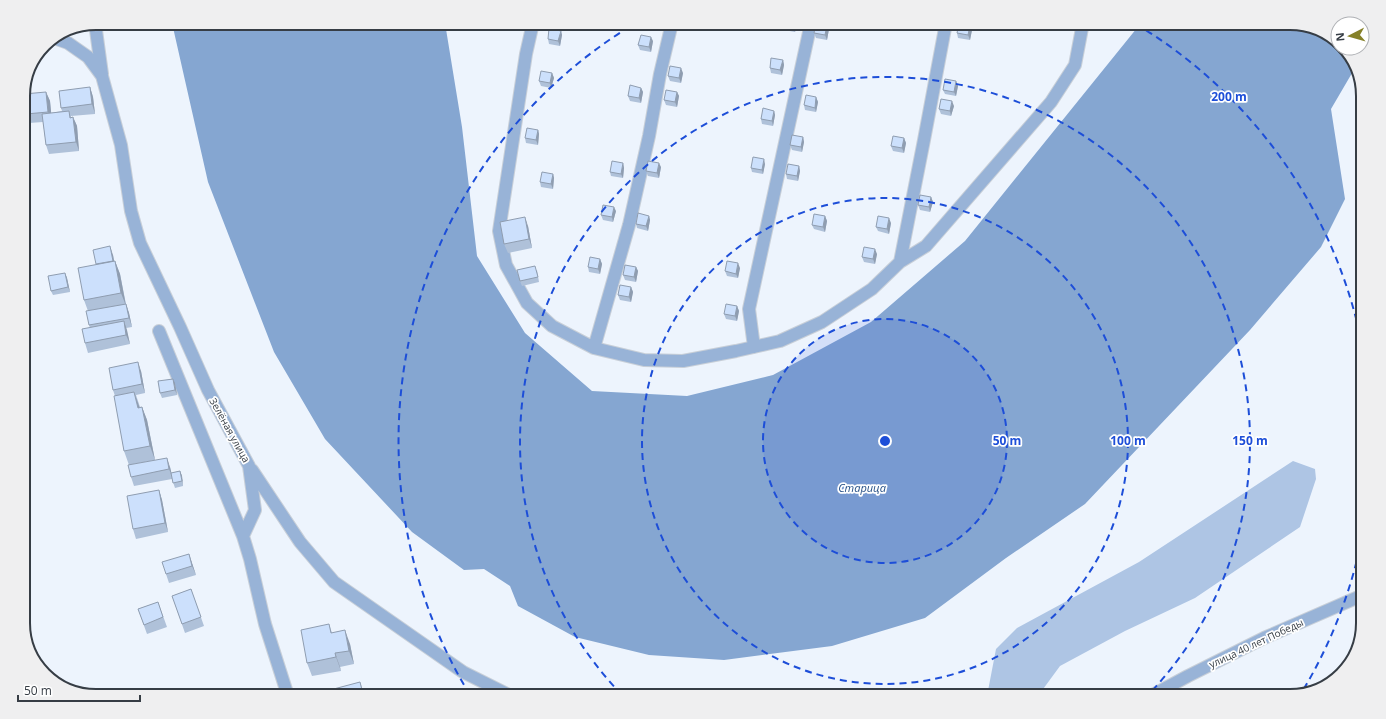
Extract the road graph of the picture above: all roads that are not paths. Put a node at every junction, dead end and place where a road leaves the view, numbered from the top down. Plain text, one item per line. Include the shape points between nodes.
1 (96, 30) edge
2 (531, 30) edge
3 (670, 30) edge
4 (809, 30) edge
5 (945, 30) edge
6 (1082, 30) edge
7 (61, 40) edge
8 (102, 76) junction
9 (900, 262) junction
10 (159, 332) dead end
11 (754, 347) junction
12 (594, 348) junction
13 (249, 466) junction
14 (243, 536) junction
15 (1356, 598) edge
16 (286, 689) edge
17 (497, 689) edge
18 (1165, 689) edge

1 - 8 street
2 - 12 street via 499,231 506,264 527,304 552,326
3 - 12 street via 629,225
4 - 11 street via 749,309
5 - 9 street
6 - 9 street via 1075,65 1051,102 926,246
7 - 8 street via 88,57
8 - 13 street, Зелёная улица via 121,145 131,211 140,243 208,390
9 - 11 street via 872,289 822,322 780,341
10 - 14 street
11 - 12 street via 683,361 644,360
13 - 14 street, Зелёная улица via 255,510
13 - 17 street via 300,542 334,582 463,672
14 - 16 street via 265,624
15 - 18 street, улица 40 лет Победы via 1264,638

